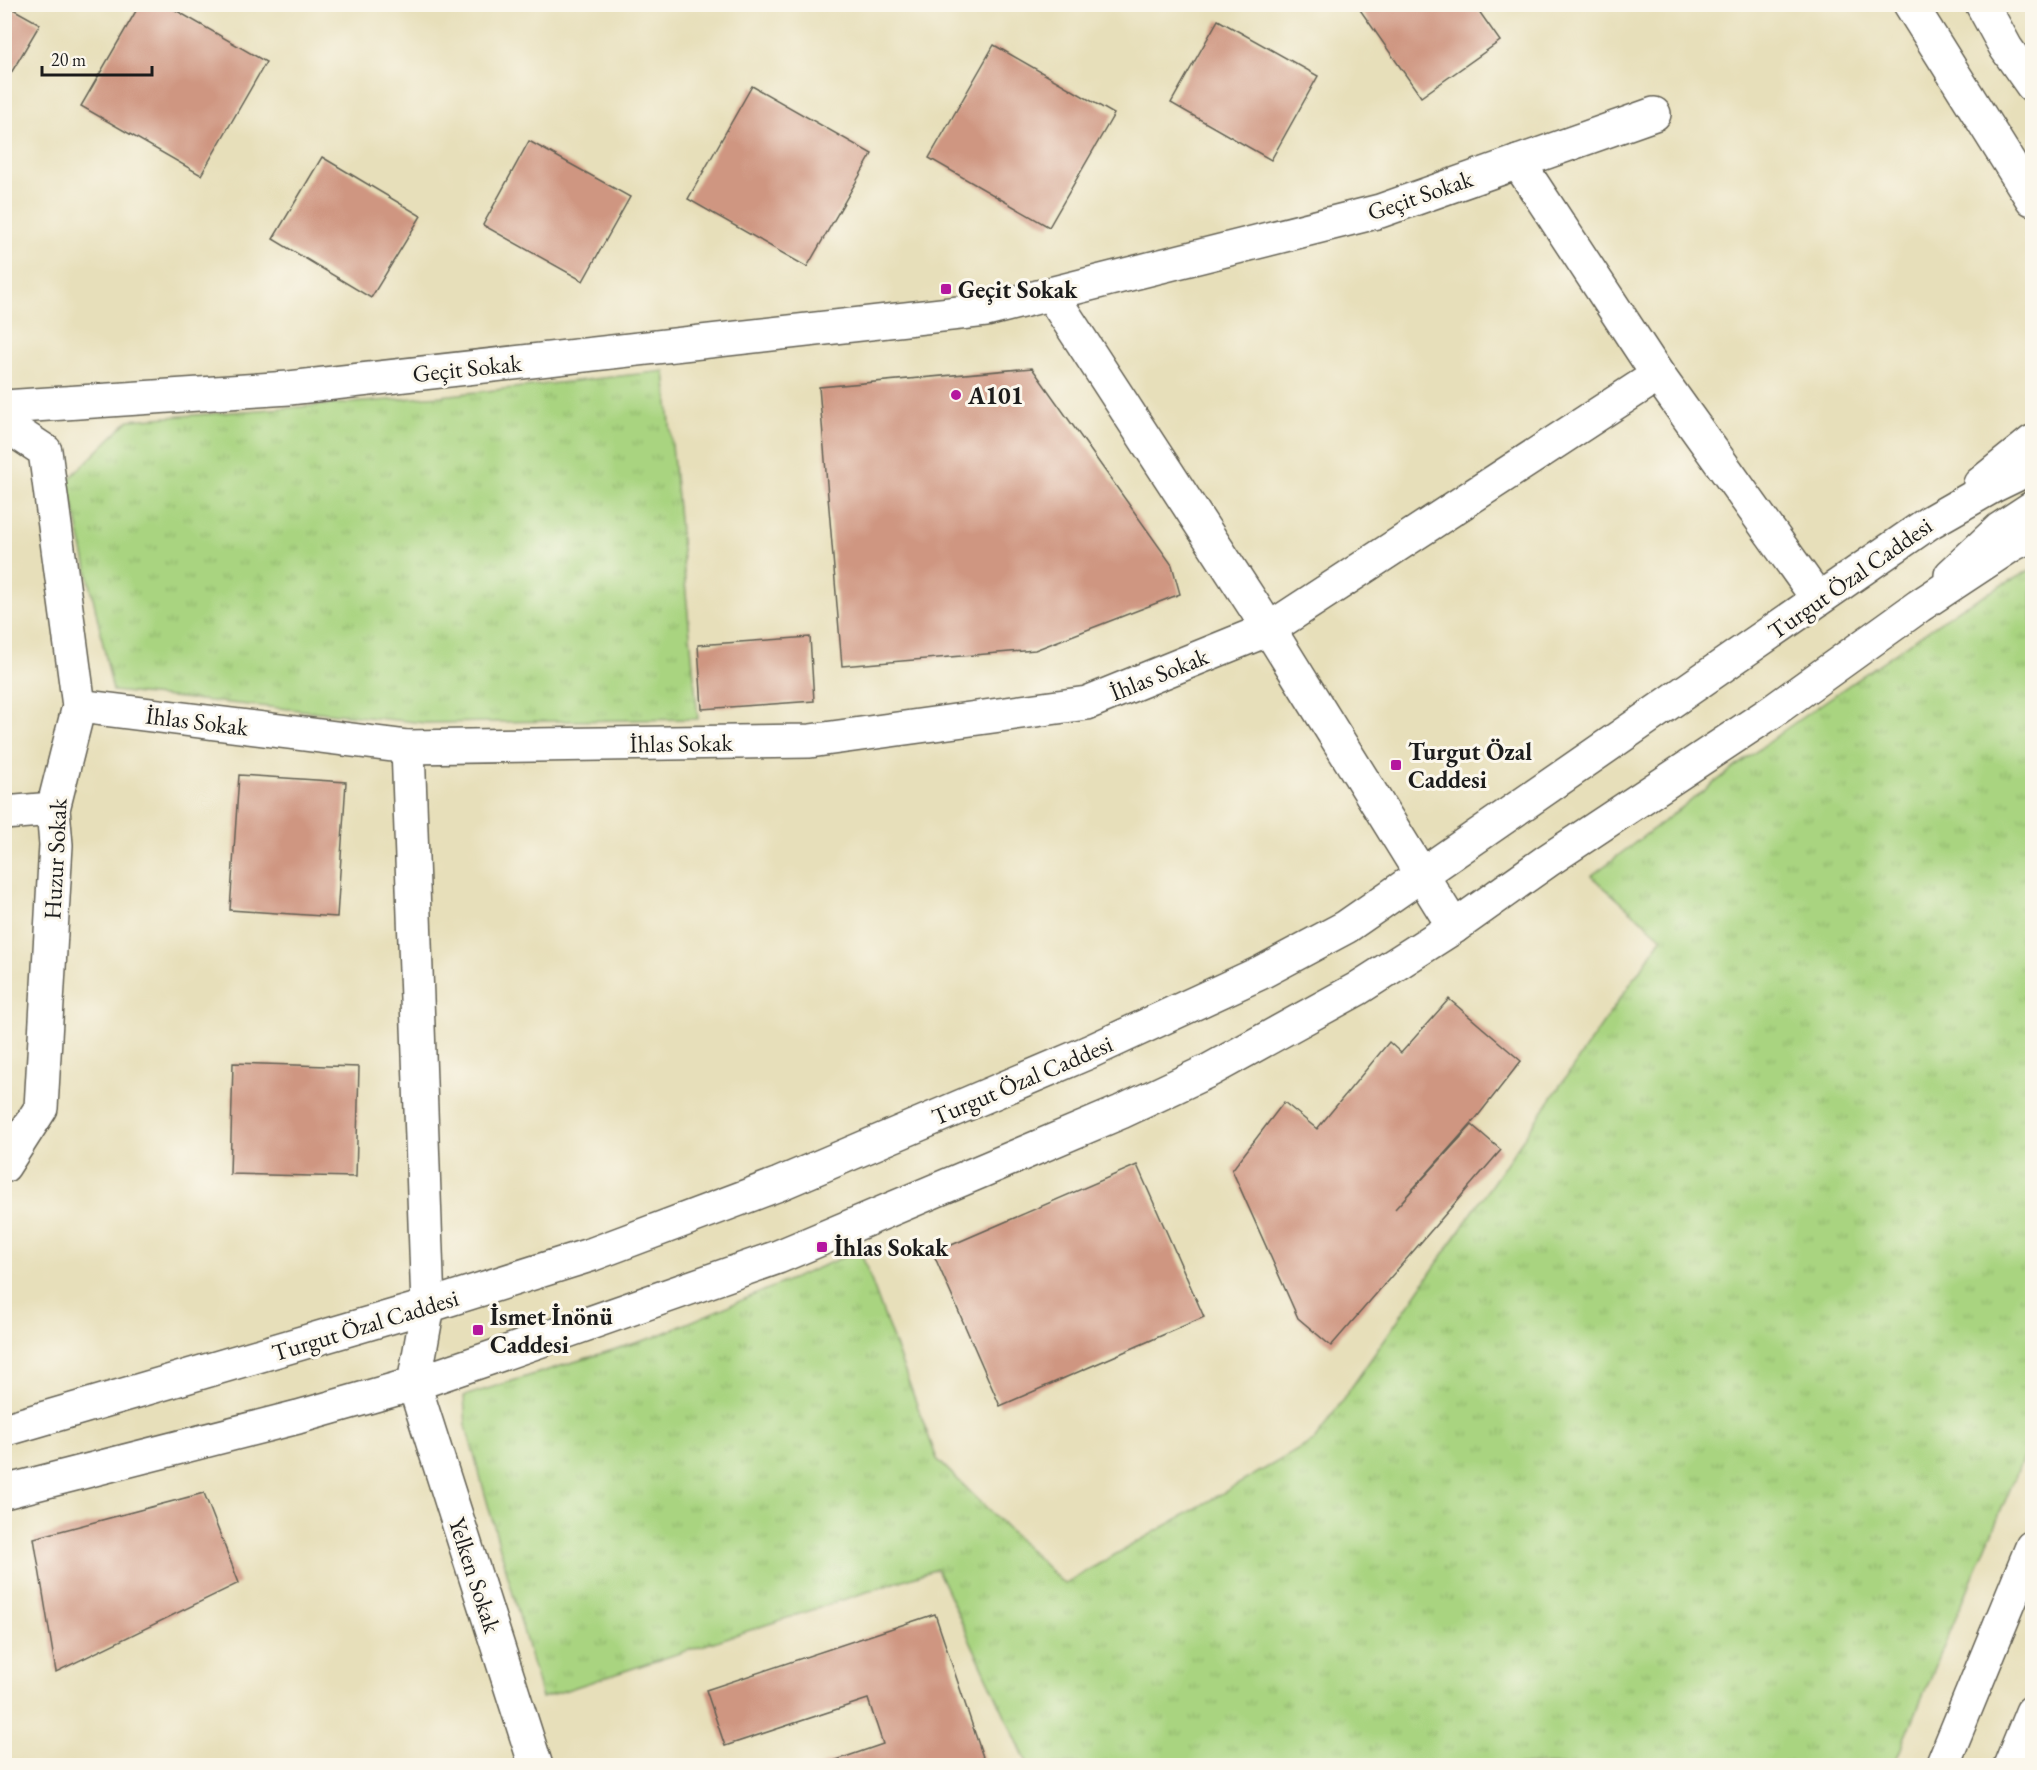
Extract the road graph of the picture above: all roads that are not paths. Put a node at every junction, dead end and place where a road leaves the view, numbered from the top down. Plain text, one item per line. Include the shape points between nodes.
1 (1911, 4) edge
2 (1982, 4) edge
3 (2032, 85) edge
4 (1654, 114) dead end
5 (1518, 162) junction
6 (2032, 199) edge
7 (1052, 294) junction
8 (1658, 375) junction
9 (4, 407) edge
10 (4, 424) edge
11 (2032, 442) edge
12 (2032, 467) edge
13 (2032, 508) edge
14 (1930, 522) junction
15 (2032, 535) edge
16 (1818, 599) junction
17 (1919, 606) junction
18 (1269, 629) junction
19 (79, 706) junction
20 (408, 747) junction
21 (53, 809) junction
22 (4, 813) edge
23 (1422, 875) junction
24 (1454, 927) junction
25 (4, 1166) edge
26 (428, 1306) junction
27 (414, 1384) junction
28 (4, 1430) edge
29 (4, 1492) edge
30 (2032, 1547) edge
31 (2032, 1712) edge
32 (536, 1766) edge
33 (1942, 1766) edge
34 (2010, 1766) edge

1 - 6 main road
2 - 3 main road
4 - 5 main road, Geçit Sokak
5 - 7 main road, Geçit Sokak via 1380,211
5 - 8 main road
7 - 9 main road, Geçit Sokak via 986,310 312,386
7 - 18 main road
8 - 16 main road
8 - 18 main road, İhlas Sokak
10 - 19 main road, Huzur Sokak via 45,451
11 - 14 main road
12 - 14 main road, Turgut Özal Caddesi
13 - 17 main road via 2000,529
14 - 16 main road, Turgut Özal Caddesi
15 - 17 main road
16 - 23 main road, Turgut Özal Caddesi
17 - 24 main road via 1773,711
18 - 20 main road, İhlas Sokak via 1087,703 810,741
18 - 23 main road
19 - 20 main road, İhlas Sokak
19 - 21 main road, Huzur Sokak
20 - 26 main road
21 - 22 main road
21 - 25 main road, Huzur Sokak via 56,845 40,1108
23 - 24 main road
23 - 26 main road, Turgut Özal Caddesi via 1346,927 1260,973 1089,1052 779,1184 593,1254
24 - 27 main road via 1282,1032 1121,1112 778,1257
26 - 27 main road
26 - 28 main road, Turgut Özal Caddesi
27 - 29 main road
27 - 32 main road, Yelken Sokak
30 - 33 main road
31 - 34 main road

